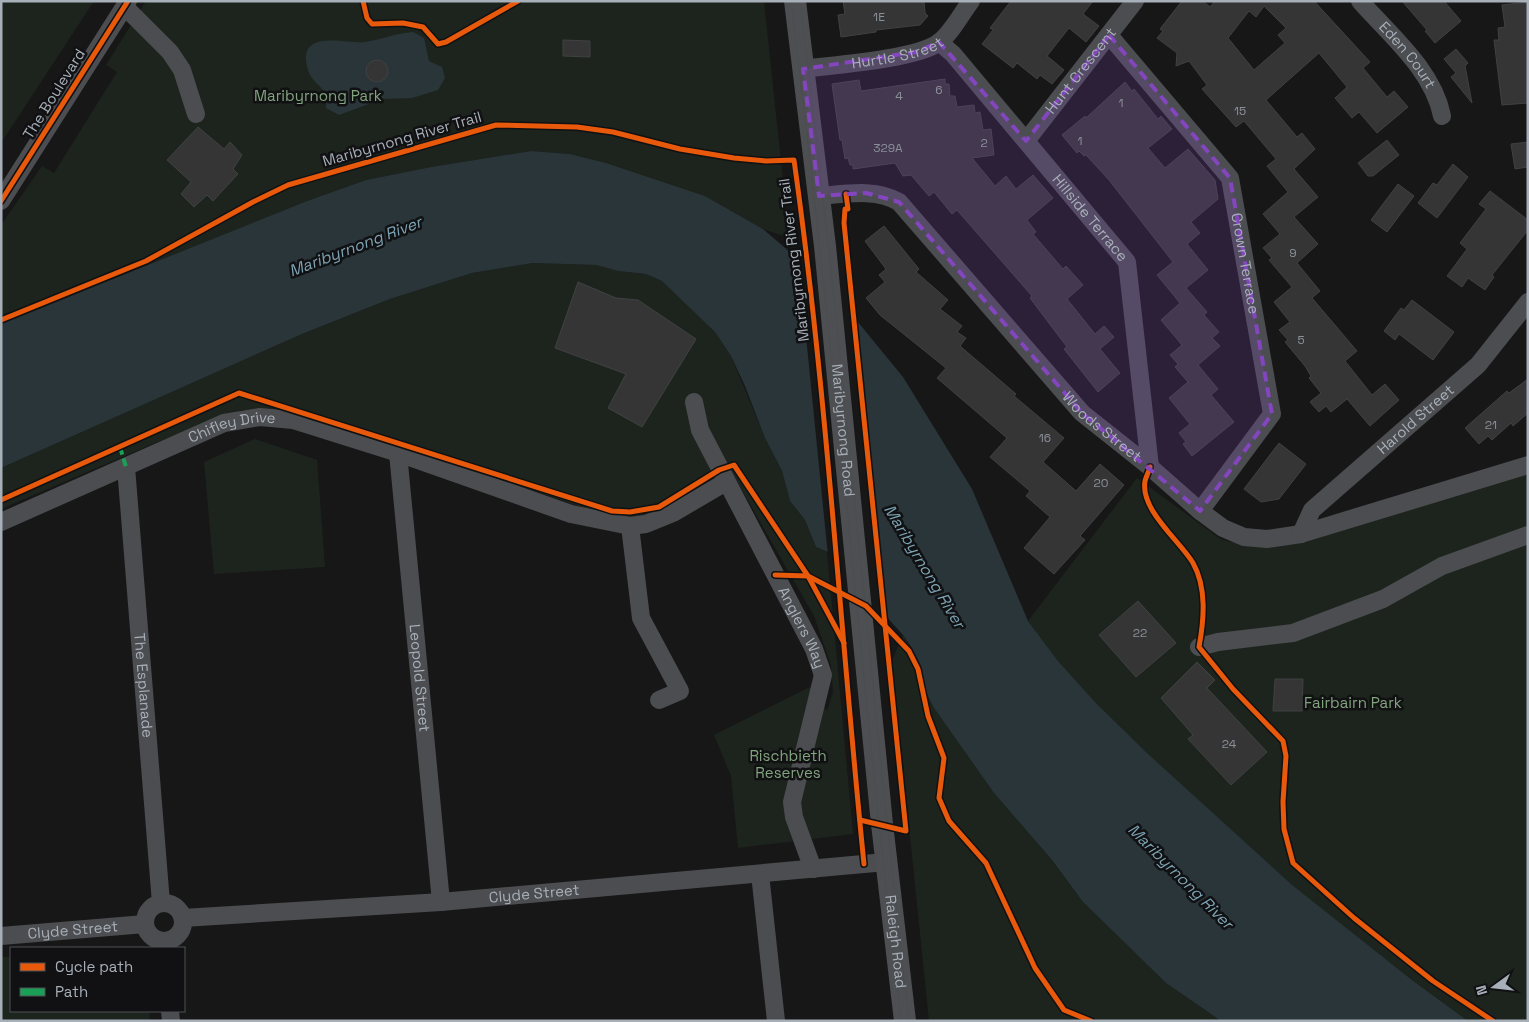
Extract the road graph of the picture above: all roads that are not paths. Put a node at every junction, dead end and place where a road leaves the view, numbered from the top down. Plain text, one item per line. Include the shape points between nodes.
1 (795, 1) edge
2 (971, 1) edge
3 (1135, 1) edge
4 (1360, 1) edge
5 (127, 4) edge
6 (1110, 35) junction
7 (939, 42) junction
8 (803, 68) junction
9 (196, 114) dead end
10 (1442, 116) dead end
11 (1026, 141) junction
12 (819, 196) junction
13 (1, 201) edge
14 (1528, 302) edge
15 (694, 402) dead end
16 (398, 454) junction
17 (1528, 465) edge
18 (126, 467) junction
19 (1150, 467) junction
20 (726, 482) junction
21 (1200, 511) junction
22 (1, 522) edge
23 (630, 526) junction
24 (1302, 534) junction
25 (1528, 535) edge
26 (1199, 647) dead end
27 (659, 700) dead end
28 (886, 862) junction
29 (812, 869) junction
30 (760, 874) junction
31 (441, 902) junction
32 (161, 903) junction
33 (183, 918) junction
34 (145, 924) junction
35 (1, 936) edge
36 (164, 945) edge
37 (776, 1021) edge
38 (905, 1021) edge

1 - 8 main road, Maribyrnong Road
2 - 7 street, Hurtle Street
3 - 6 street, Hunt Crescent
4 - 10 street, Eden Court via 1420,69 1438,100
5 - 9 street via 182,70
5 - 13 street, The Boulevard
6 - 11 street, Hunt Crescent
6 - 21 street, Crown Terrace via 1230,178 1272,414
7 - 8 street, Hurtle Street via 916,52
7 - 11 street, Hillside Terrace via 953,54
8 - 12 main road, Maribyrnong Road
11 - 19 street, Hillside Terrace via 1127,262
12 - 19 street, Woods Street via 884,195 899,202 1082,413
12 - 28 main road, Maribyrnong Road
14 - 24 street, Harold Street via 1478,365 1312,510
15 - 20 street, Anglers Way via 700,430
16 - 18 street, Chifley Drive via 293,420 260,417 224,423
16 - 23 street, Chifley Drive via 571,514
16 - 31 street, Leopold Street
17 - 24 street, Woods Street
18 - 22 street, Chifley Drive
18 - 32 street, The Esplanade
19 - 21 street, Woods Street
20 - 23 street, Chifley Drive via 673,513 646,524
20 - 29 street, Anglers Way via 814,649 823,674 792,802
21 - 24 street, Woods Street via 1244,538 1267,540
23 - 27 street via 641,618 680,691
25 - 26 street via 1442,566 1383,599 1293,633
28 - 29 street, Clyde Street
28 - 38 main road, Raleigh Road
29 - 30 street, Clyde Street
30 - 31 street, Clyde Street
30 - 37 street
31 - 33 street, Clyde Street
32 - 33 street via 174,905
32 - 34 street via 148,911
33 - 36 street via 182,931
34 - 35 street, Clyde Street
34 - 36 street via 152,937

